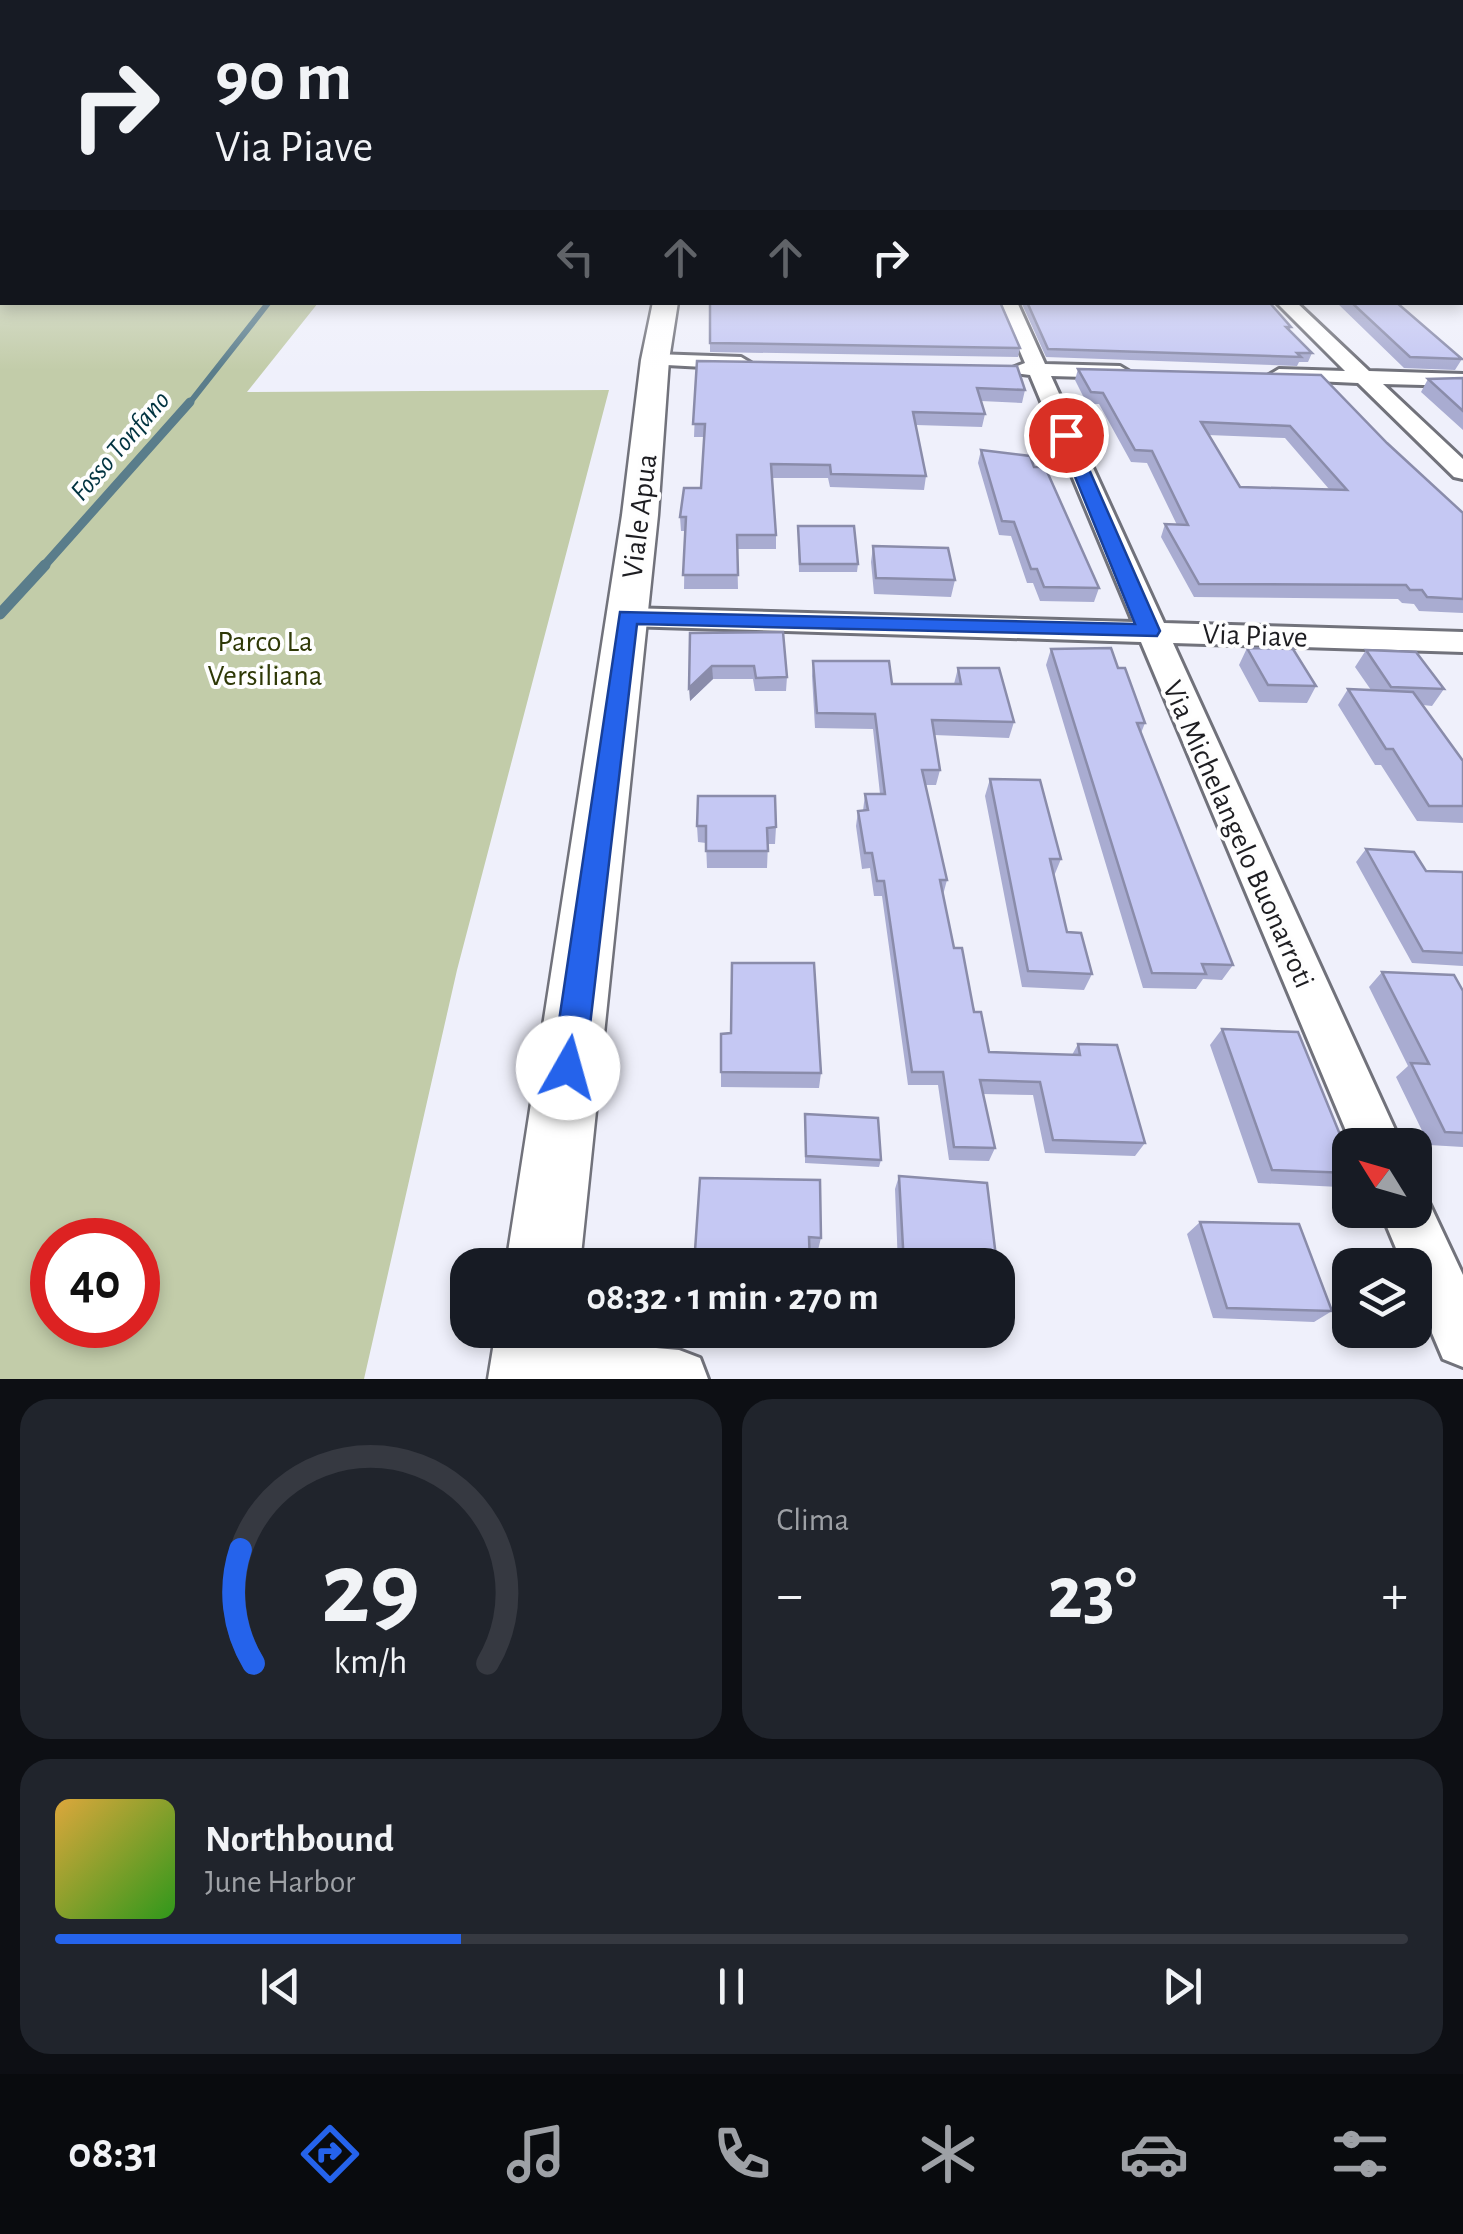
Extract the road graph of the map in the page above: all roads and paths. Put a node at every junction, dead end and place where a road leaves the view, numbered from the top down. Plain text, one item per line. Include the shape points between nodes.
1 (665, 305) edge
2 (1009, 305) edge
3 (1289, 305) edge
4 (655, 360) junction
5 (770, 363) edge
6 (1000, 369) edge
7 (1038, 370) junction
8 (1133, 372) edge
9 (1266, 375) edge
10 (1362, 378) junction
11 (1463, 380) edge
12 (1463, 472) edge
13 (627, 617) junction
14 (1149, 631) junction
15 (1453, 641) edge
16 (1463, 669) edge
17 (1369, 1128) edge
18 (1414, 1228) edge
19 (545, 1248) edge
20 (1463, 1339) edge
21 (531, 1358) edge
22 (680, 1379) edge

1 - 4 street, Viale Apua
2 - 7 street, Via Michelangelo Buonarroti
3 - 10 street
4 - 5 street
4 - 13 street, Viale Apua
6 - 7 street
7 - 8 street
7 - 14 street, Via Michelangelo Buonarroti
9 - 10 street
10 - 11 street
10 - 12 street
13 - 14 street, Via Piave
13 - 19 street, Viale Apua
14 - 15 street, Via Piave
14 - 17 street, Via Michelangelo Buonarroti
15 - 16 street
18 - 20 street
21 - 22 street

